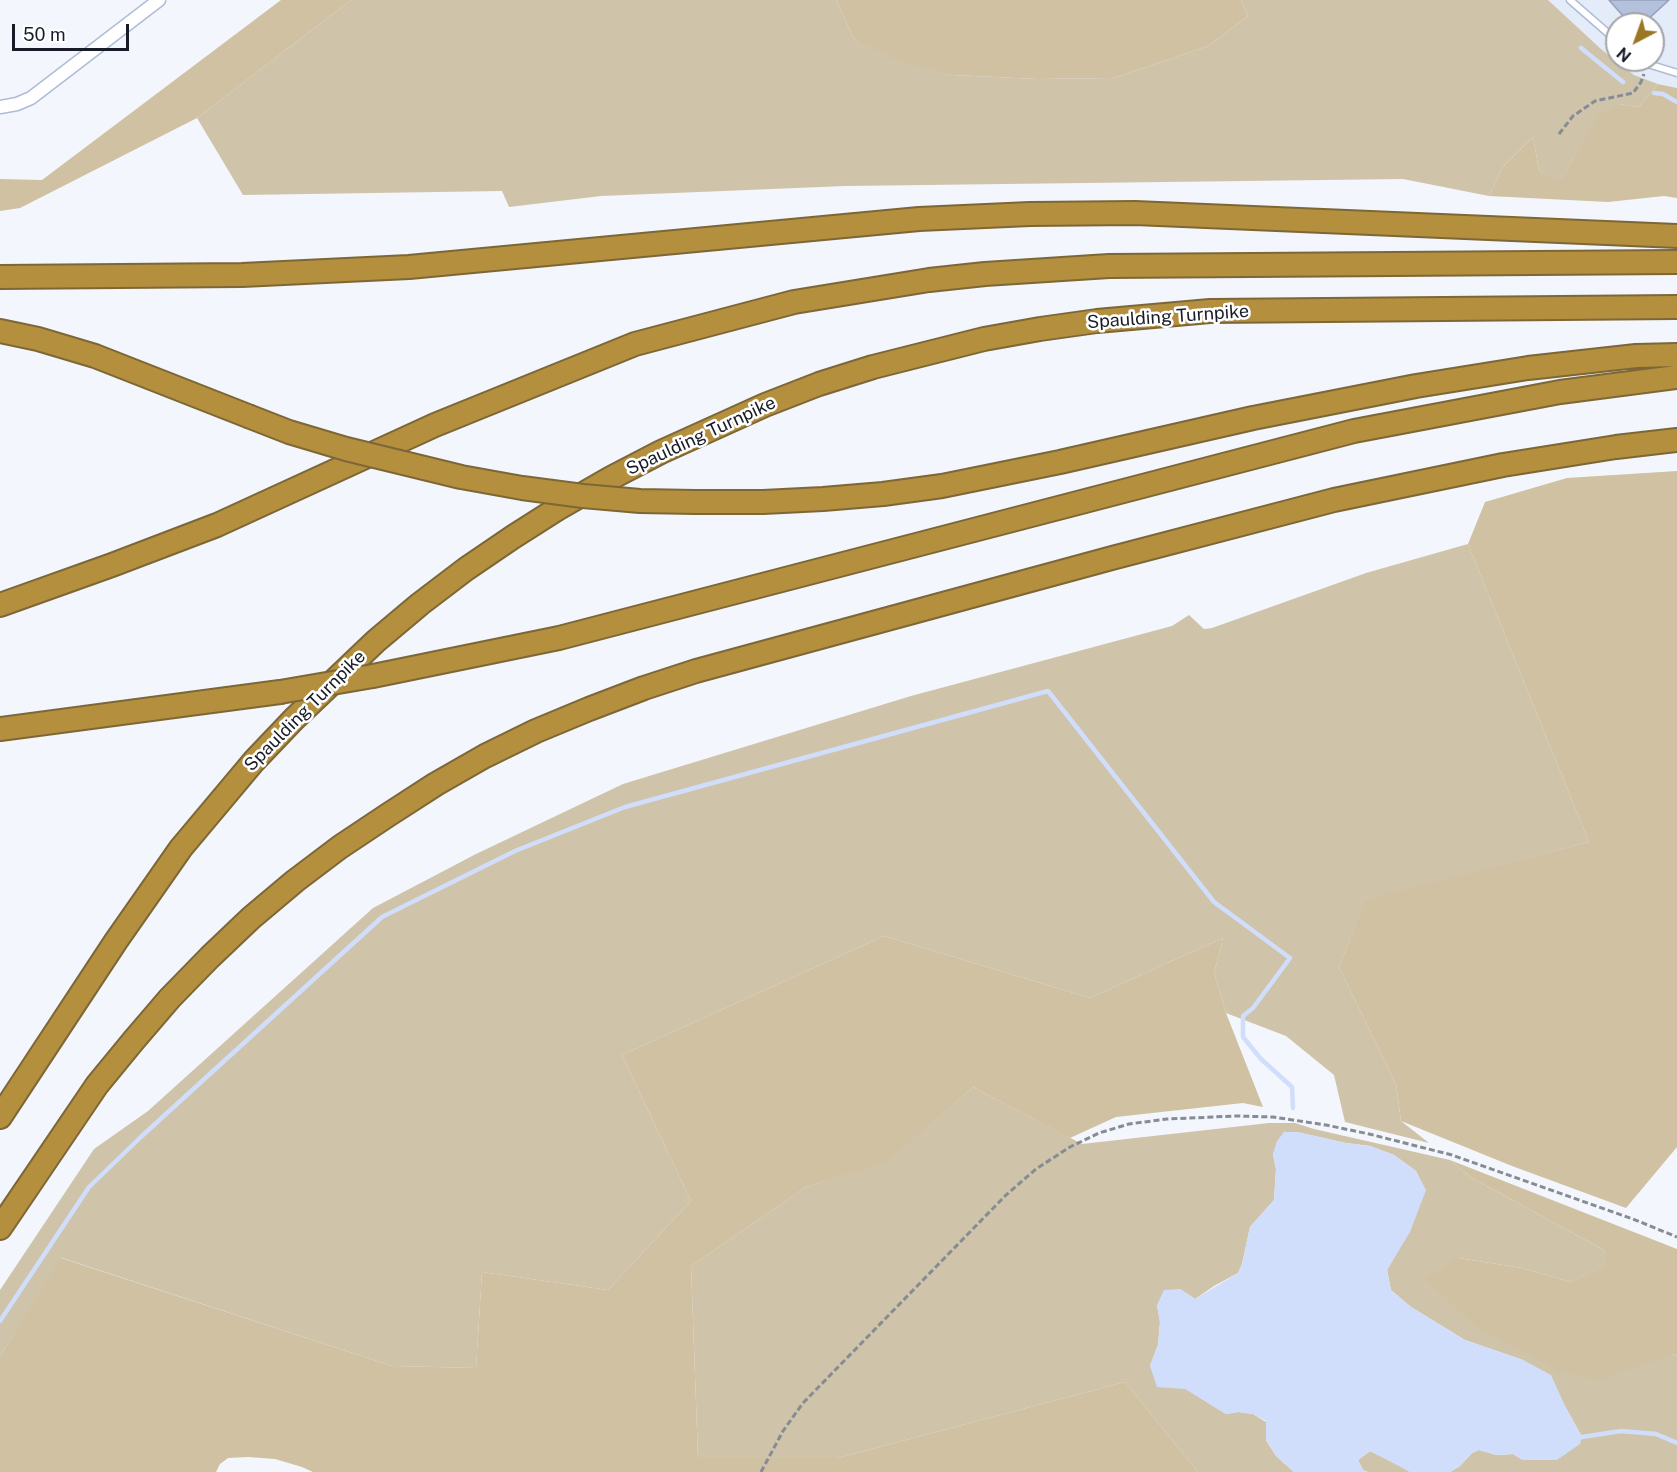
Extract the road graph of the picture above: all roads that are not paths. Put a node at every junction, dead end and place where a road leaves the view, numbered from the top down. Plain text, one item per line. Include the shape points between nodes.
1 (159, 0) edge
2 (1570, 0) edge
3 (1605, 31) edge
4 (0, 107) edge
5 (1677, 236) edge
6 (1677, 262) edge
7 (0, 277) edge
8 (1677, 307) edge
9 (0, 331) edge
10 (1677, 356) edge
11 (1677, 377) edge
12 (1677, 440) edge
13 (0, 605) edge
14 (0, 729) edge
15 (0, 1117) edge
16 (0, 1228) edge

1 - 4 street via 31,98
2 - 3 lane
5 - 7 highway via 1135,213 987,215 409,267
6 - 13 highway via 1109,266 973,275 794,302 635,344 435,425 217,525
8 - 15 highway, Spaulding Turnpike via 1210,311 1040,329 928,352 851,374 765,405 661,452 557,508 466,569 376,641 294,719 182,848
9 - 10 highway, bridge via 95,356 289,432 346,449 522,488 640,501 695,502 823,499 942,486 1416,386 1539,367 1636,356
11 - 14 highway, bridge via 1560,392 1354,431 559,638 280,692
12 - 16 highway via 1503,465 1334,500 696,671 536,731 485,756 387,815 251,918 134,1040 97,1086

